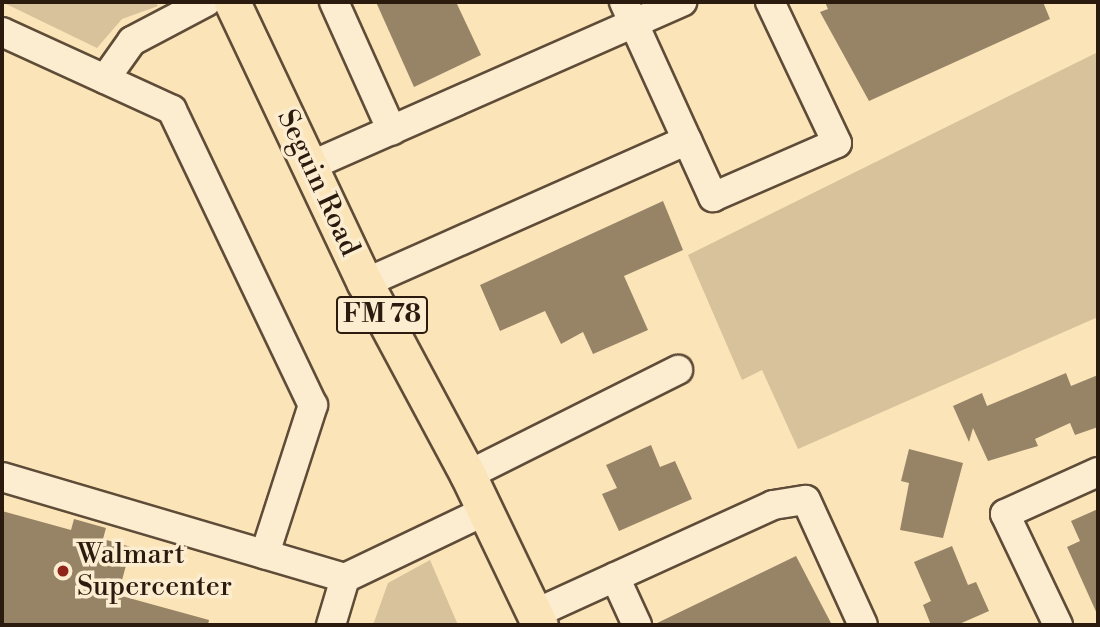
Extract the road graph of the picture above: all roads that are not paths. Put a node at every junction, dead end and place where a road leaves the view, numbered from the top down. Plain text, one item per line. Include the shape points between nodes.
1 (206, 2) edge
2 (232, 2) edge
3 (334, 2) edge
4 (682, 2) edge
5 (771, 2) edge
6 (628, 12) edge
7 (2, 32) edge
8 (105, 79) junction
9 (392, 131) junction
10 (687, 141) junction
11 (310, 166) junction
12 (365, 283) junction
13 (678, 370) dead end
14 (1098, 472) edge
15 (468, 475) junction
16 (2, 477) edge
17 (485, 510) junction
18 (265, 554) junction
19 (615, 577) junction
20 (345, 578) junction
21 (537, 620) edge
22 (331, 625) edge
23 (637, 625) edge
24 (863, 625) edge
25 (1058, 625) edge

1 - 8 street via 132,41
2 - 11 main road, Seguin Road / FM 78
3 - 9 street
4 - 6 street
5 - 10 street via 837,143 713,197
6 - 9 street
6 - 10 street
7 - 8 street
8 - 18 street via 172,110 313,404
9 - 11 street
10 - 12 street
11 - 12 main road, Seguin Road / FM 78
12 - 15 main road, Seguin Road / FM 78
13 - 15 street
14 - 25 street via 1005,514
15 - 17 main road, Seguin Road / FM 78
16 - 18 street
17 - 20 street
17 - 21 main road, Seguin Road / FM 78
18 - 20 street
19 - 21 street
19 - 23 street
19 - 24 street via 773,505 806,500
20 - 22 street

